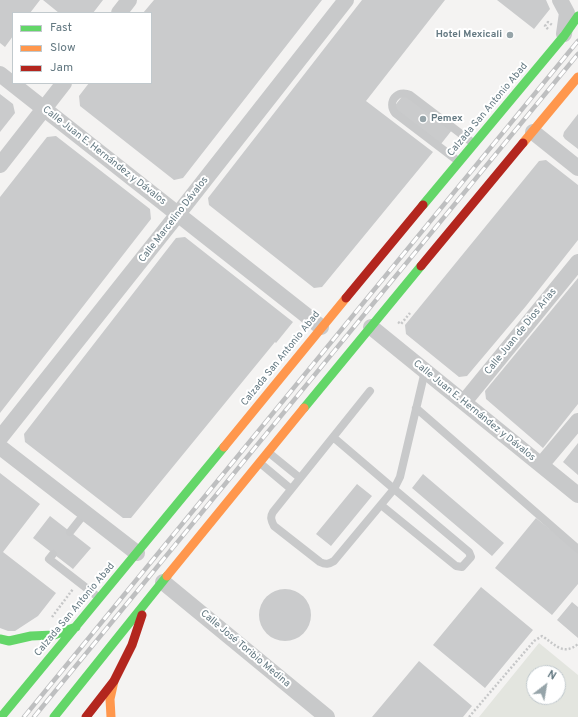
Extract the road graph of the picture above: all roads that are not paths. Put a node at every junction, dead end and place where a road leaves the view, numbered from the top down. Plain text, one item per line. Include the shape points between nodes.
1 (129, 0) edge
2 (346, 0) edge
3 (560, 0) edge
4 (120, 12) edge
5 (578, 16) edge
6 (564, 36) junction
7 (578, 77) edge
8 (14, 84) edge
9 (63, 84) edge
10 (44, 109) junction
11 (533, 132) junction
12 (473, 144) junction
13 (459, 162) junction
14 (0, 165) edge
15 (578, 168) edge
16 (178, 214) junction
17 (578, 262) edge
18 (321, 327) junction
19 (371, 327) junction
20 (425, 371) junction
21 (370, 392) dead end
22 (464, 402) junction
23 (416, 408) junction
24 (578, 421) edge
25 (333, 437) junction
26 (0, 438) edge
27 (0, 447) edge
28 (268, 452) junction
29 (259, 462) junction
30 (541, 465) junction
31 (300, 478) junction
32 (291, 489) junction
33 (394, 489) junction
34 (578, 495) edge
35 (380, 505) junction
36 (85, 513) junction
37 (70, 532) dead end
38 (578, 549) edge
39 (137, 553) junction
40 (53, 554) dead end
41 (163, 582) junction
42 (100, 598) junction
43 (147, 601) junction
44 (76, 627) junction
45 (0, 639) edge
46 (114, 681) junction
47 (1, 717) edge
48 (54, 717) edge
49 (86, 717) edge
50 (111, 717) edge
51 (327, 717) edge

1 - 4 street
2 - 16 street, Calle Marcelino Dávalos
3 - 6 street via 567,13
5 - 6 main road, Calzada San Antonio Abad
6 - 12 main road, Calzada San Antonio Abad
7 - 11 main road
8 - 10 street, Calle Juan E. Hernández y Dávalos
9 - 10 street
10 - 14 street
10 - 16 street, Calle Juan E. Hernández y Dávalos
11 - 15 street
11 - 19 main road
12 - 13 main road, Calzada San Antonio Abad
12 - 13 lane via 410,95 400,93 396,96 392,104 395,113
13 - 18 main road, Calzada San Antonio Abad
16 - 18 street, Calle Juan E. Hernández y Dávalos
16 - 26 street, Calle Marcelino Dávalos
17 - 22 street, Calle Juan de Dios Arias
18 - 39 main road, Calzada San Antonio Abad
19 - 20 street, Calle Juan E. Hernández y Dávalos
19 - 28 main road
20 - 22 street, Calle Juan E. Hernández y Dávalos
20 - 23 lane
21 - 25 lane
22 - 30 street, Calle Juan E. Hernández y Dávalos
23 - 33 lane via 400,477
23 - 38 lane
24 - 30 street
25 - 31 lane
25 - 33 lane
27 - 36 street
28 - 29 main road
28 - 31 lane
29 - 32 lane
29 - 41 main road
30 - 34 street, Calle Juan E. Hernández y Dávalos
31 - 32 lane
32 - 35 lane via 270,516 271,521 325,564 334,561
33 - 35 lane
33 - 35 lane via 469,552 469,560 462,567 456,566
36 - 37 lane
36 - 39 street
39 - 42 main road, Calzada San Antonio Abad
40 - 42 lane via 49,559
41 - 43 main road
41 - 51 street, Calle José Toribio Medina
42 - 44 main road, Calzada San Antonio Abad
43 - 46 main road via 132,645
43 - 48 main road
44 - 45 main road via 54,635 31,636 9,641
44 - 47 main road, Calzada San Antonio Abad
46 - 49 main road
46 - 50 main road via 109,702

